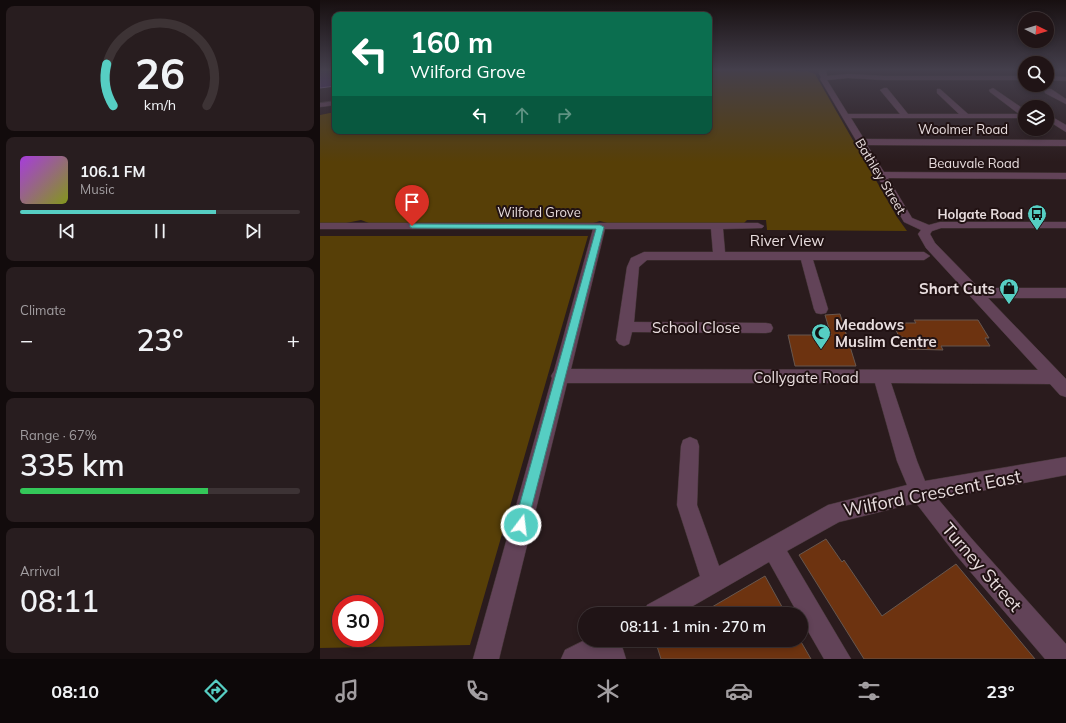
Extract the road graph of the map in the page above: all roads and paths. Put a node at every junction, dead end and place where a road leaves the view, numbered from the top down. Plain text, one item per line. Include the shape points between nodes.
1 (837, 101) edge
2 (893, 101) edge
3 (951, 101) edge
4 (1007, 101) edge
5 (332, 103) edge
6 (320, 105) edge
7 (1018, 110) edge
8 (1018, 115) edge
9 (846, 116) junction
10 (906, 116) junction
11 (966, 116) junction
12 (1054, 116) edge
13 (1060, 116) dead end
14 (1054, 121) edge
15 (1066, 129) edge
16 (861, 142) junction
17 (1066, 143) edge
18 (881, 175) junction
19 (1066, 176) edge
20 (1066, 225) edge
21 (320, 226) edge
22 (717, 226) junction
23 (758, 226) dead end
24 (600, 227) junction
25 (928, 229) junction
26 (719, 255) junction
27 (806, 256) junction
28 (924, 256) dead end
29 (975, 293) junction
30 (1066, 293) edge
31 (821, 309) dead end
32 (766, 328) dead end
33 (625, 333) joint
34 (559, 376) junction
35 (881, 377) junction
36 (1053, 377) junction
37 (1066, 390) edge
38 (690, 446) dead end
39 (1066, 466) edge
40 (920, 492) junction
41 (773, 548) junction
42 (713, 582) junction
43 (668, 607) edge
44 (610, 647) edge
45 (486, 659) edge
46 (574, 659) edge
47 (838, 659) edge
48 (1062, 659) edge

1 - 9 street, Bathley Street
2 - 10 street
3 - 11 street
4 - 7 street
5 - 6 street
8 - 11 street
9 - 10 street
9 - 16 street, Bathley Street
10 - 11 street
12 - 13 street
14 - 15 street
16 - 17 street, Woolmer Road
16 - 18 street, Bathley Street
18 - 19 street, Beauvale Road
18 - 25 street, Bathley Street via 908,220
20 - 25 street via 940,225
21 - 24 street, Wilford Grove
22 - 23 street, Wilford Grove
22 - 24 street, Wilford Grove
22 - 26 street
24 - 34 street
25 - 29 street via 924,234 930,245
26 - 27 street, River View
26 - 33 street, River View via 650,255 636,261 633,267
27 - 28 street, River View
27 - 31 street
29 - 30 street
29 - 36 street
32 - 33 street, School Close
34 - 35 street, Collygate Road
34 - 45 street
35 - 36 street, Collygate Road
35 - 40 street, Turney Street via 907,461
36 - 37 street
38 - 42 street via 687,505
39 - 40 street, Wilford Crescent East
40 - 41 street, Wilford Crescent East via 835,512
40 - 48 street, Turney Street
41 - 42 street, Wilford Crescent East
41 - 47 street
42 - 43 street, Wilford Crescent East
44 - 46 street

